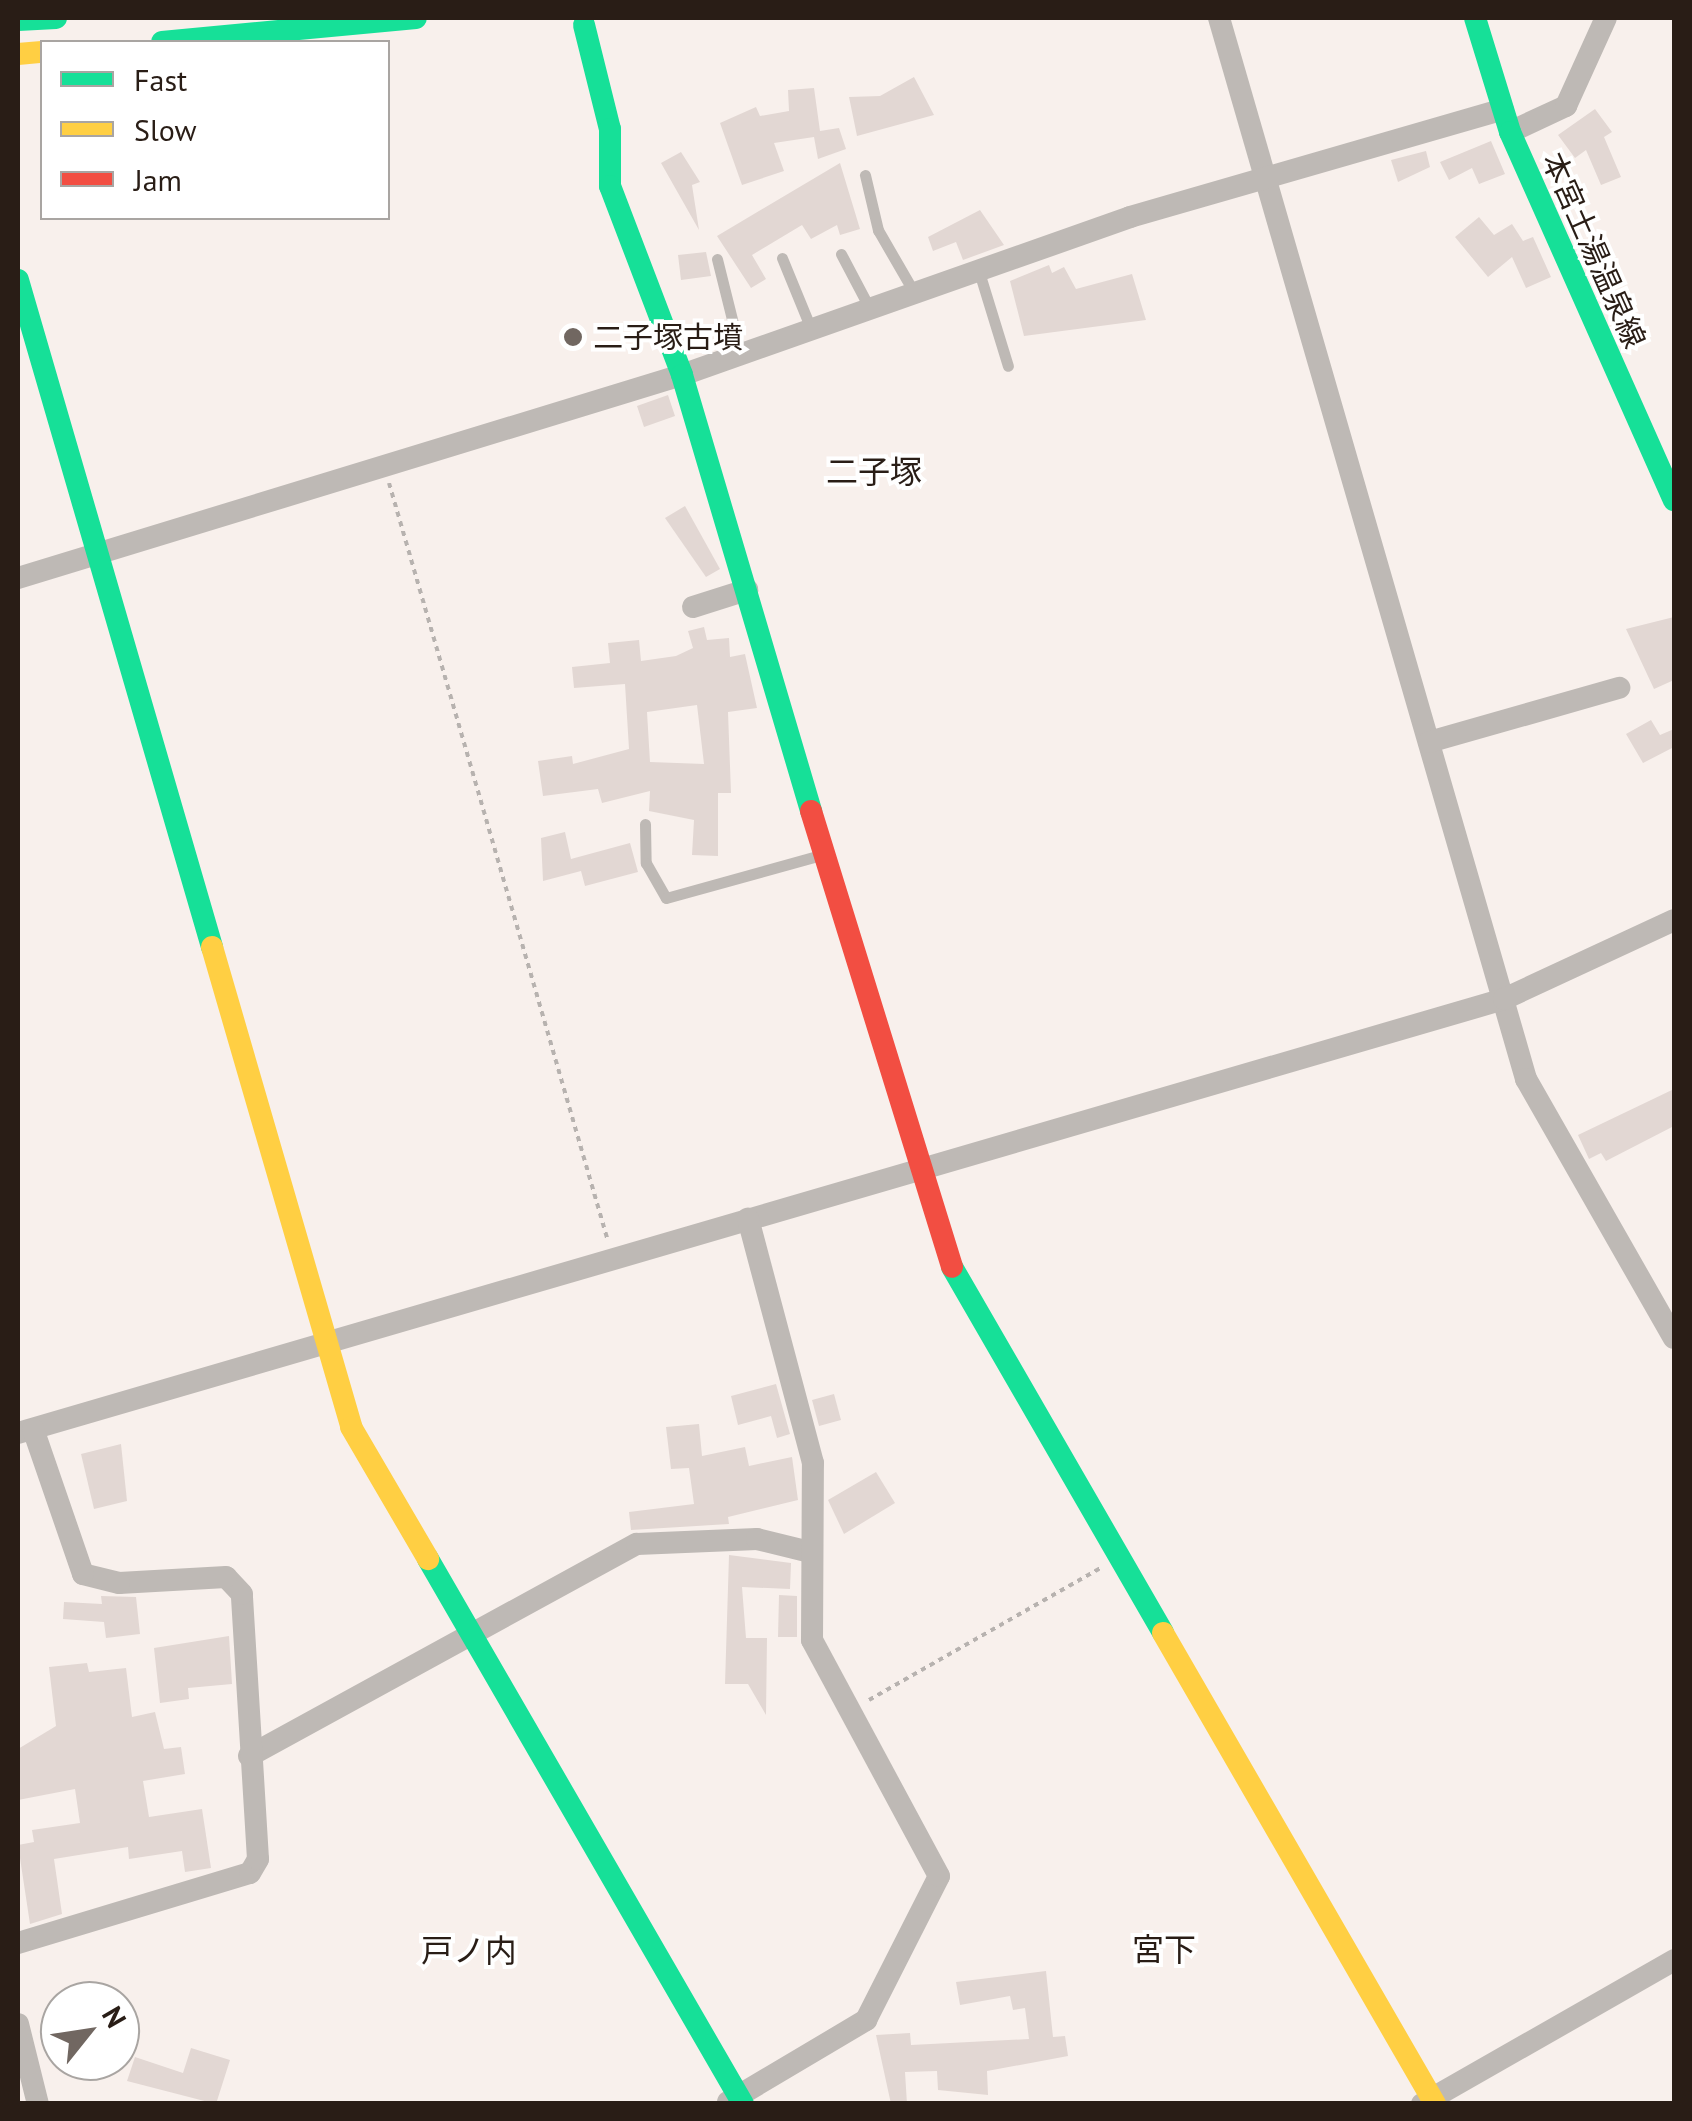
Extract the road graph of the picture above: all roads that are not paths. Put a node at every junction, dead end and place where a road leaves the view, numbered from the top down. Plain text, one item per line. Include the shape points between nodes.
1 (56, 18) edge
2 (416, 18) edge
3 (1219, 18) edge
4 (1474, 18) edge
5 (1606, 18) edge
6 (18, 20) edge
7 (584, 25) dead end
8 (183, 40) edge
9 (1506, 120) junction
10 (865, 175) dead end
11 (1267, 183) junction
12 (840, 254) dead end
13 (782, 258) dead end
14 (717, 259) dead end
15 (980, 275) junction
16 (18, 280) edge
17 (916, 296) junction
18 (871, 310) junction
19 (812, 331) junction
20 (741, 355) junction
21 (1008, 366) dead end
22 (682, 375) junction
23 (1674, 500) edge
24 (97, 557) junction
25 (18, 578) edge
26 (747, 590) junction
27 (692, 607) dead end
28 (1620, 688) dead end
29 (1429, 742) junction
30 (645, 824) dead end
31 (824, 854) junction
32 (1674, 920) edge
33 (1504, 999) junction
34 (916, 1168) junction
35 (748, 1219) junction
36 (1674, 1338) edge
37 (326, 1341) junction
38 (25, 1431) edge
39 (810, 1552) junction
40 (468, 1634) junction
41 (249, 1756) junction
42 (18, 1943) edge
43 (1674, 1960) edge
44 (18, 2024) edge
45 (736, 2101) edge
46 (1429, 2102) edge
47 (38, 2104) edge

1 - 6 main road
2 - 8 main road
3 - 11 street
4 - 9 main road, 本宮土湯温泉線
5 - 9 street via 1566,106 1549,122
7 - 22 main road via 610,129 610,186
9 - 11 street
9 - 23 main road, 本宮土湯温泉線
10 - 17 lane via 878,230
11 - 15 street via 1130,217
11 - 29 street
12 - 18 lane
13 - 19 lane
14 - 20 lane
15 - 17 street
15 - 21 lane
16 - 24 main road
17 - 18 street
18 - 19 street
19 - 20 street
20 - 22 street
22 - 24 street
22 - 26 main road
24 - 25 street
24 - 37 main road
26 - 27 street
26 - 31 main road
28 - 29 street
29 - 33 street
30 - 31 lane via 646,863 666,898
31 - 34 main road
32 - 33 street
33 - 34 street
33 - 36 street via 1526,1079
34 - 35 street
34 - 46 main road via 948,1267
35 - 37 street
35 - 39 street via 813,1462
37 - 38 street
37 - 40 main road via 351,1426
38 - 41 street via 83,1574 119,1582 226,1577 238,1585
39 - 40 street via 757,1540 637,1544
39 - 45 street via 809,1630 936,1860 936,1890 866,2020
40 - 41 street
40 - 45 main road
41 - 42 street via 258,1858 250,1873
43 - 46 street
44 - 47 street

